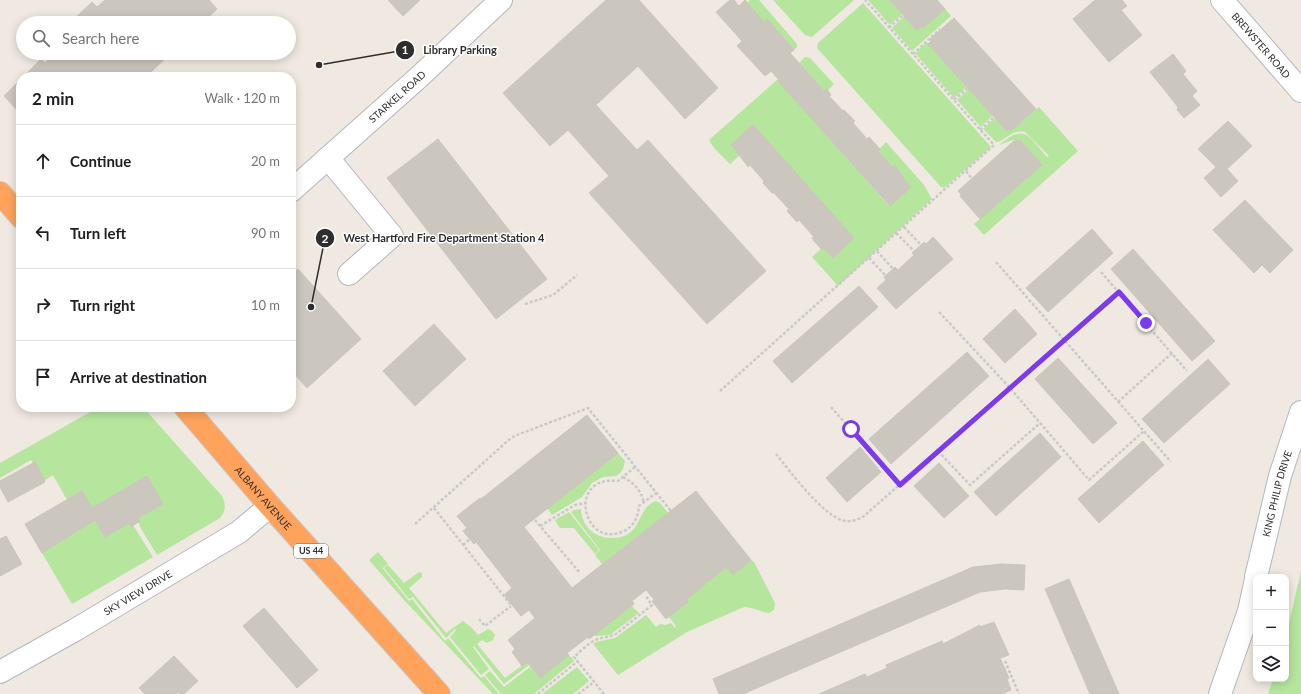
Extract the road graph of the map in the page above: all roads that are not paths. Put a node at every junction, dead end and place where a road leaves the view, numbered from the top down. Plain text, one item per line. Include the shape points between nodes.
1 (501, 0) edge
2 (1222, 0) edge
3 (1301, 91) edge
4 (328, 158) junction
5 (296, 187) edge
6 (0, 193) edge
7 (16, 211) edge
8 (349, 274) dead end
9 (189, 412) edge
10 (1301, 412) edge
11 (270, 506) junction
12 (1257, 574) edge
13 (1253, 592) edge
14 (0, 672) edge
15 (439, 694) edge
16 (1220, 694) edge

1 - 4 street, STARKEL ROAD
2 - 3 street, BREWSTER ROAD
4 - 5 street, STARKEL ROAD
4 - 8 street via 392,236
6 - 7 highway
9 - 11 highway, ALBANY AVENUE / US 44
10 - 12 street, KING PHILIP DRIVE via 1280,476
11 - 14 street, SKY VIEW DRIVE via 239,532
11 - 15 highway, ALBANY AVENUE / US 44
13 - 16 street, KING PHILIP DRIVE via 1249,611

